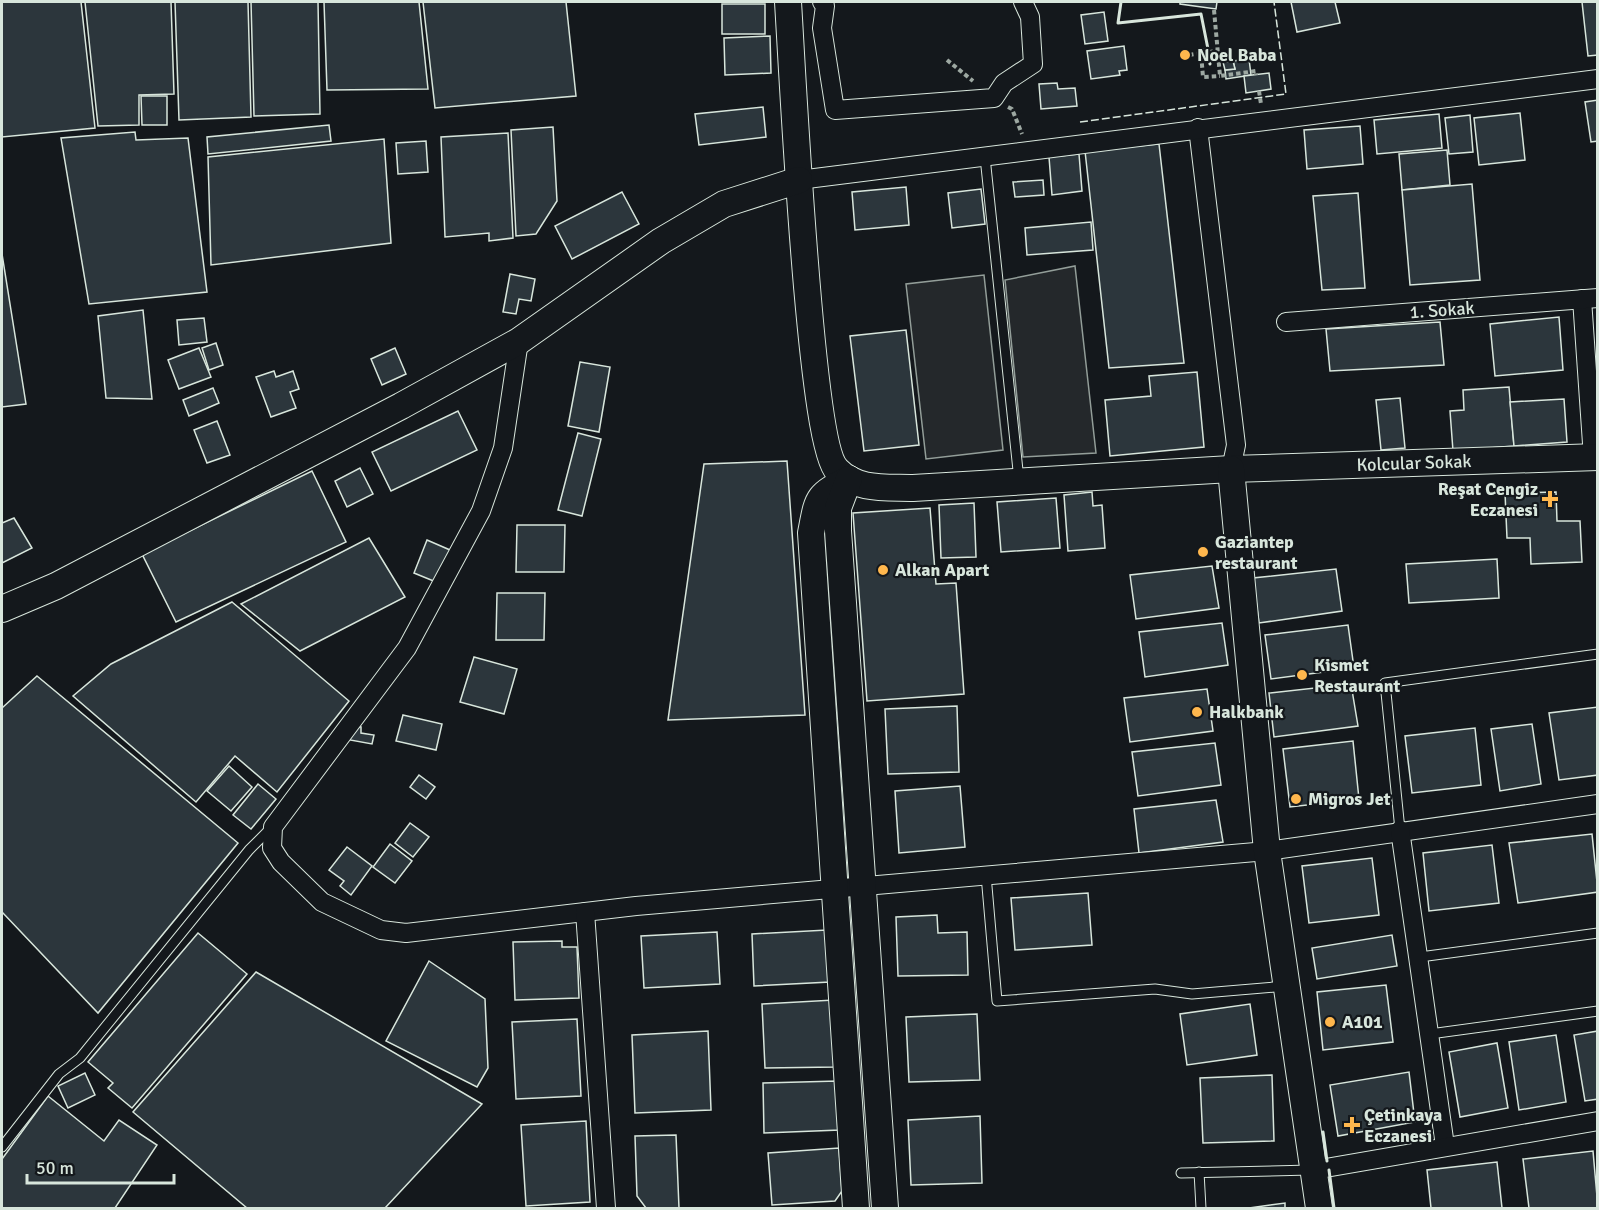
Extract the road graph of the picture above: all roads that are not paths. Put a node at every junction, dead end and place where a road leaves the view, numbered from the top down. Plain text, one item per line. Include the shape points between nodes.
1 (788, 2) edge
2 (822, 2) edge
3 (1023, 2) edge
4 (1598, 80) edge
5 (1198, 128) junction
6 (985, 157) junction
7 (799, 180) junction
8 (1590, 298) edge
9 (1286, 322) dead end
10 (519, 341) junction
11 (1595, 457) edge
12 (1231, 469) junction
13 (849, 479) junction
14 (1019, 482) junction
15 (2, 609) edge
16 (1598, 654) edge
17 (1598, 804) edge
18 (273, 826) junction
19 (1400, 830) junction
20 (1267, 851) junction
21 (986, 875) junction
22 (864, 885) junction
23 (836, 888) junction
24 (585, 912) junction
25 (1598, 933) edge
26 (1420, 957) junction
27 (1287, 986) junction
28 (1598, 1011) edge
29 (1430, 1034) junction
30 (1598, 1121) edge
31 (1445, 1146) junction
32 (2, 1147) edge
33 (1314, 1170) junction
34 (1199, 1172) junction
35 (1180, 1173) dead end
36 (606, 1209) edge
37 (856, 1209) edge
38 (885, 1209) edge
39 (1201, 1209) edge
40 (1319, 1209) edge

1 - 7 street
2 - 3 street via 822,28 835,110 994,98 1004,83 1033,64 1030,17
4 - 5 street
5 - 6 street
5 - 12 street via 1236,445
6 - 7 street
6 - 14 lane
7 - 10 street via 724,204 661,241
7 - 13 street via 826,446 835,469
8 - 9 street, 1. Sokak
8 - 11 street
10 - 15 street via 77,575
10 - 18 street via 503,448 481,511 407,648
11 - 12 street, Kolcular Sokak
12 - 14 street, Kolcular Sokak
12 - 20 street
13 - 14 street, Kolcular Sokak via 861,486 914,488
13 - 22 street via 838,508 838,531
13 - 23 street via 823,492 811,533
16 - 19 lane via 1385,682
17 - 19 street
18 - 24 street via 272,848 281,862 322,902 381,930 406,933
18 - 32 lane via 249,850 80,1058 59,1074
19 - 20 street
19 - 26 street
20 - 21 street
20 - 27 street
21 - 22 street
21 - 27 lane via 997,1002 1155,989 1192,994
22 - 23 street
22 - 38 street
23 - 24 street
23 - 37 street
24 - 36 street
25 - 26 lane
26 - 29 street
27 - 33 street
28 - 29 lane
29 - 31 street
30 - 31 street
31 - 33 street
33 - 34 lane
33 - 40 street
34 - 35 lane
34 - 39 lane

